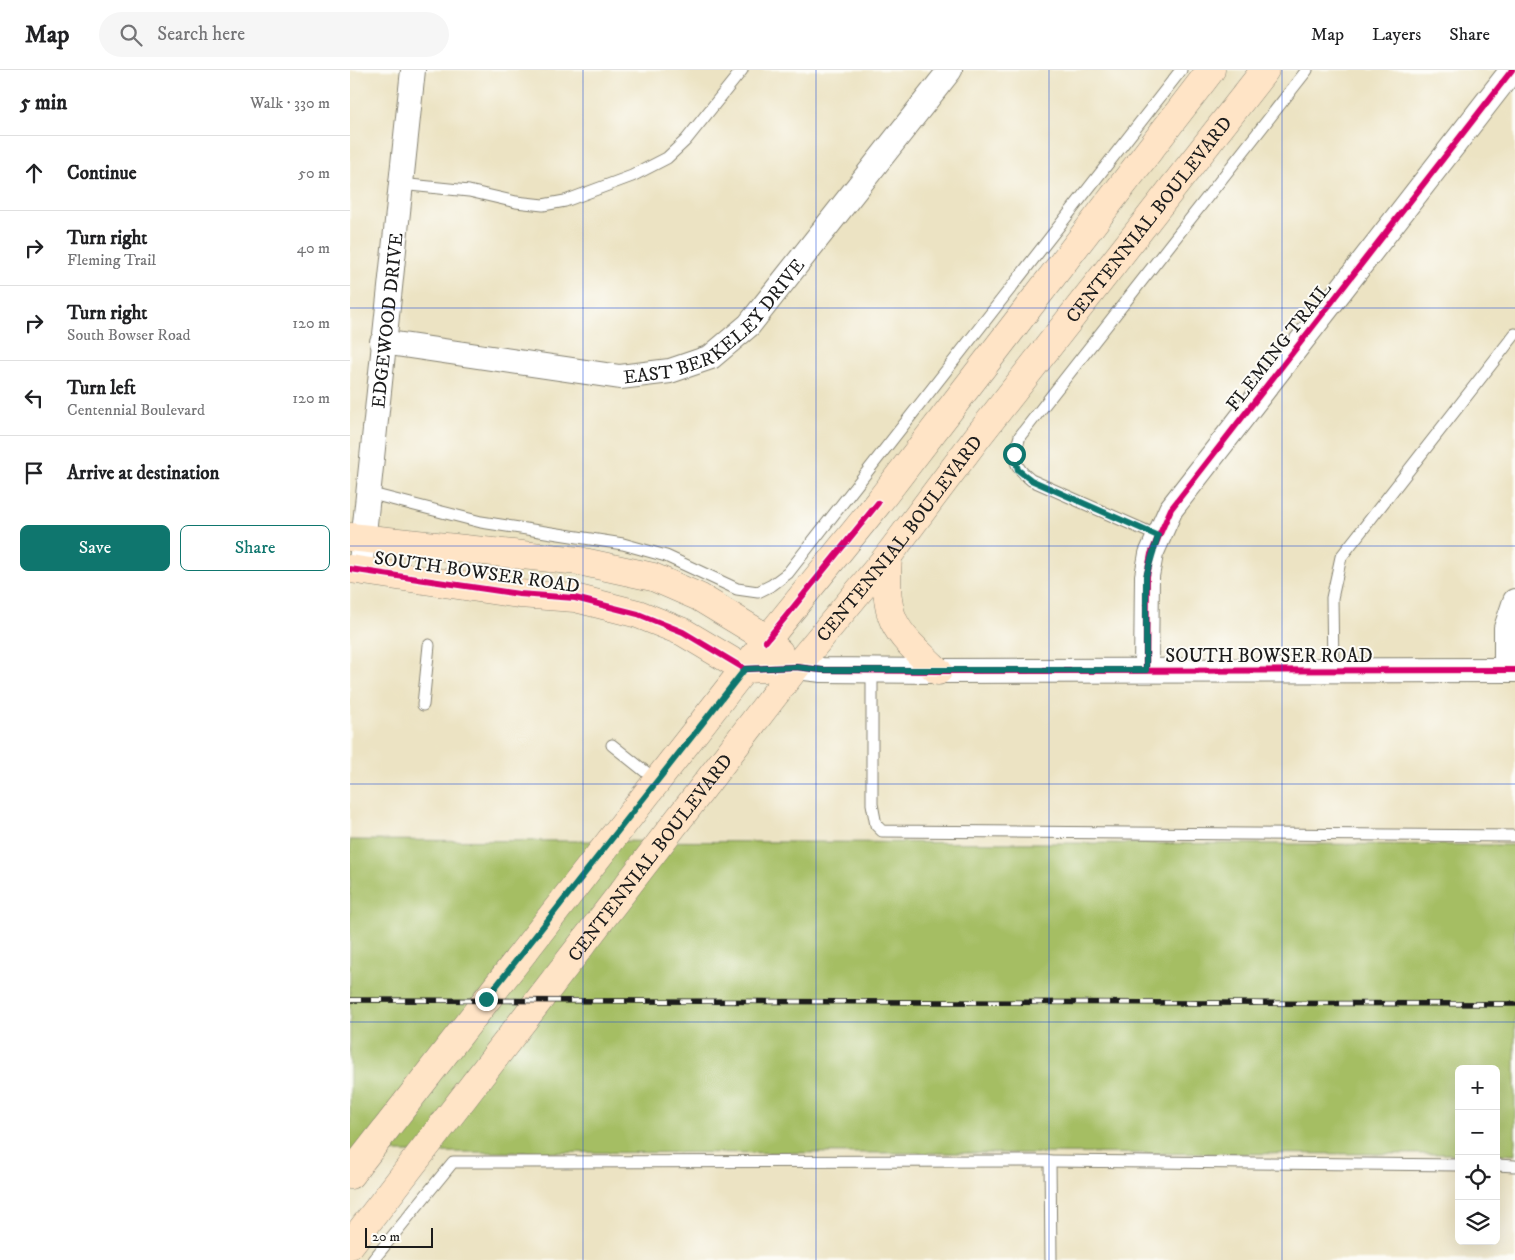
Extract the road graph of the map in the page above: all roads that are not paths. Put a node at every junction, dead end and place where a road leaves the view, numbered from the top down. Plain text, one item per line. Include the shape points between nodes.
1 (412, 70) edge
2 (742, 70) edge
3 (950, 70) edge
4 (1181, 70) edge
5 (1211, 70) edge
6 (1265, 70) edge
7 (1307, 70) edge
8 (1512, 70) edge
9 (400, 184) junction
10 (1515, 334) edge
11 (382, 342) junction
12 (368, 493) junction
13 (1158, 536) junction
14 (357, 538) edge
15 (888, 556) junction
16 (355, 570) edge
17 (1515, 601) edge
18 (766, 641) junction
19 (429, 645) dead end
20 (796, 667) junction
21 (745, 669) junction
22 (1332, 669) junction
23 (872, 670) junction
24 (1146, 670) junction
25 (1511, 670) edge
26 (938, 671) junction
27 (423, 705) dead end
28 (612, 745) dead end
29 (657, 781) junction
30 (1515, 836) edge
31 (1050, 1161) junction
32 (1455, 1165) edge
33 (1500, 1166) edge
34 (1515, 1166) edge
35 (350, 1175) edge
36 (350, 1245) edge
37 (374, 1260) edge
38 (1051, 1260) edge

1 - 9 street, EDGEWOOD DRIVE
2 - 9 lane via 686,140 667,158 632,176 565,200 543,205 469,191
3 - 11 street, EAST BERKELEY DRIVE via 749,325 711,357 670,371 620,376
4 - 12 lane via 788,573 772,585 758,592 737,589 666,556 623,544 481,522
5 - 18 main road, CENTENNIAL BOULEVARD via 878,503
6 - 15 main road, CENTENNIAL BOULEVARD via 978,435
7 - 13 lane via 1020,436 1014,454 1018,470 1031,480
8 - 13 street, FLEMING TRAIL via 1171,509
9 - 11 street, EDGEWOOD DRIVE
10 - 22 lane via 1341,557 1332,598
11 - 12 street, EDGEWOOD DRIVE
12 - 14 street, EDGEWOOD DRIVE
13 - 24 street, FLEMING TRAIL via 1146,576
14 - 16 street, EDGEWOOD DRIVE
14 - 18 main road, SOUTH BOWSER ROAD via 579,561 653,577 699,597
15 - 20 main road, CENTENNIAL BOULEVARD
15 - 26 main road via 886,593 891,616 902,636
16 - 21 main road, SOUTH BOWSER ROAD via 519,594 575,598 638,614 683,632
17 - 25 street via 1506,628
18 - 20 main road, SOUTH BOWSER ROAD
18 - 21 main road, CENTENNIAL BOULEVARD
19 - 27 lane
20 - 21 main road, SOUTH BOWSER ROAD
20 - 23 street, SOUTH BOWSER ROAD
20 - 36 main road, CENTENNIAL BOULEVARD
21 - 29 main road, CENTENNIAL BOULEVARD
22 - 24 street, SOUTH BOWSER ROAD
22 - 25 street, SOUTH BOWSER ROAD
23 - 26 street, SOUTH BOWSER ROAD
23 - 30 lane via 872,804 876,825 882,831
24 - 26 street, SOUTH BOWSER ROAD
28 - 29 lane
29 - 35 main road, CENTENNIAL BOULEVARD
31 - 32 lane
31 - 37 lane via 453,1162
31 - 38 lane
33 - 34 lane

